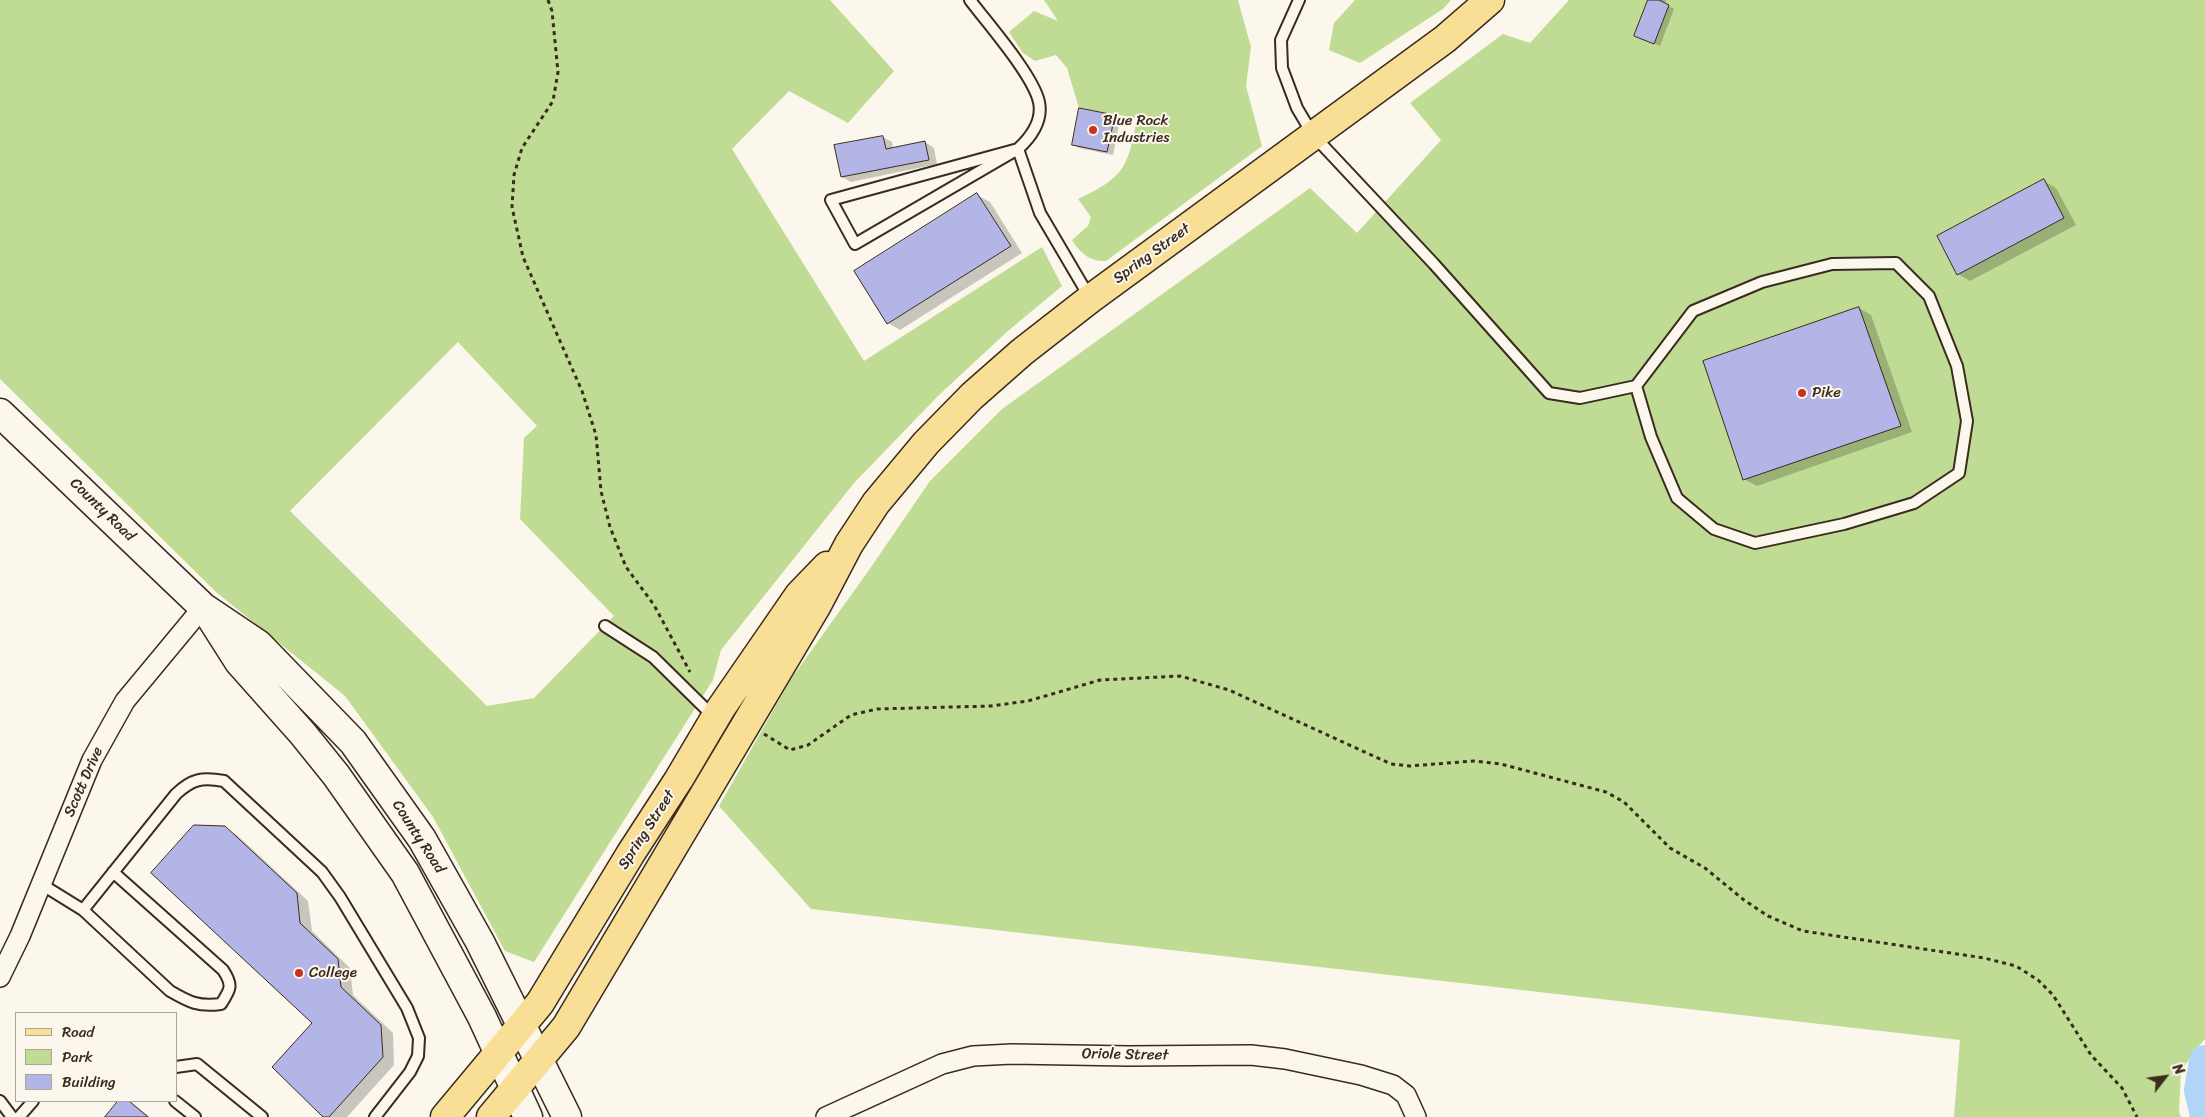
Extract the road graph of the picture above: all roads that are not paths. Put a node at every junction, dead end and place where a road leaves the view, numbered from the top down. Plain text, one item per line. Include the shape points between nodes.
1 (970, 0) edge
2 (1299, 0) edge
3 (1490, 0) edge
4 (1313, 136) junction
5 (1018, 149) junction
6 (1090, 299) junction
7 (1636, 386) junction
8 (0, 413) edge
9 (849, 544) junction
10 (203, 607) junction
11 (605, 626) dead end
12 (715, 718) junction
13 (114, 872) junction
14 (41, 884) junction
15 (83, 910) junction
16 (0, 977) edge
17 (522, 1025) junction
18 (499, 1052) junction
19 (539, 1059) junction
20 (178, 1067) edge
21 (515, 1088) junction
22 (0, 1101) edge
23 (32, 1102) edge
24 (176, 1102) edge
25 (12, 1117) edge
26 (18, 1117) edge
27 (195, 1117) edge
28 (262, 1117) edge
29 (375, 1117) edge
30 (445, 1117) edge
31 (491, 1117) edge
32 (528, 1117) edge
33 (567, 1117) edge
34 (826, 1117) edge
35 (1416, 1117) edge

1 - 5 lane via 1015,59 1040,103 1036,129
2 - 4 lane via 1281,40 1282,68 1297,108
3 - 4 main road, Spring Street via 1444,39
4 - 6 main road, Spring Street
4 - 7 lane via 1434,264 1549,393 1580,398
5 - 5 lane via 971,162 831,200 855,244
5 - 6 lane via 1040,213
6 - 9 main road, Spring Street via 972,396 926,443 876,503
7 - 7 lane via 1693,311 1762,282 1832,264 1896,263 1929,296 1957,366 1968,421 1959,473 1914,503 1844,524 1755,543 1714,529 1677,498 1650,437
8 - 10 main road, County Road
9 - 12 main road, Spring Street via 799,595
9 - 19 main road, Spring Street via 817,605 566,1027
10 - 14 street, Scott Drive via 126,700 92,760
10 - 17 main road, County Road via 258,644 353,742 422,839
10 - 18 main road, County Road via 240,662 336,775 405,874
11 - 12 lane via 653,657
12 - 17 main road, Spring Street via 540,1004
13 - 15 lane
13 - 15 lane via 223,970 230,980 230,991 221,1004 204,1006 170,991
13 - 29 lane via 176,794 187,783 207,778 224,780 304,854 340,897 407,1008 419,1038 418,1056 410,1072
14 - 15 lane
14 - 16 street, Scott Drive
17 - 18 main road, Spring Street
17 - 19 main road, County Road
18 - 21 main road, County Road
18 - 30 main road, Spring Street
19 - 21 main road, Spring Street
19 - 33 main road, County Road
20 - 28 lane via 197,1064
21 - 31 main road, Spring Street
21 - 32 main road, County Road
22 - 25 lane
23 - 26 lane
24 - 27 lane
34 - 35 street, Oriole Street via 942,1064 972,1056 1012,1054 1286,1059 1361,1074 1393,1085 1406,1095

